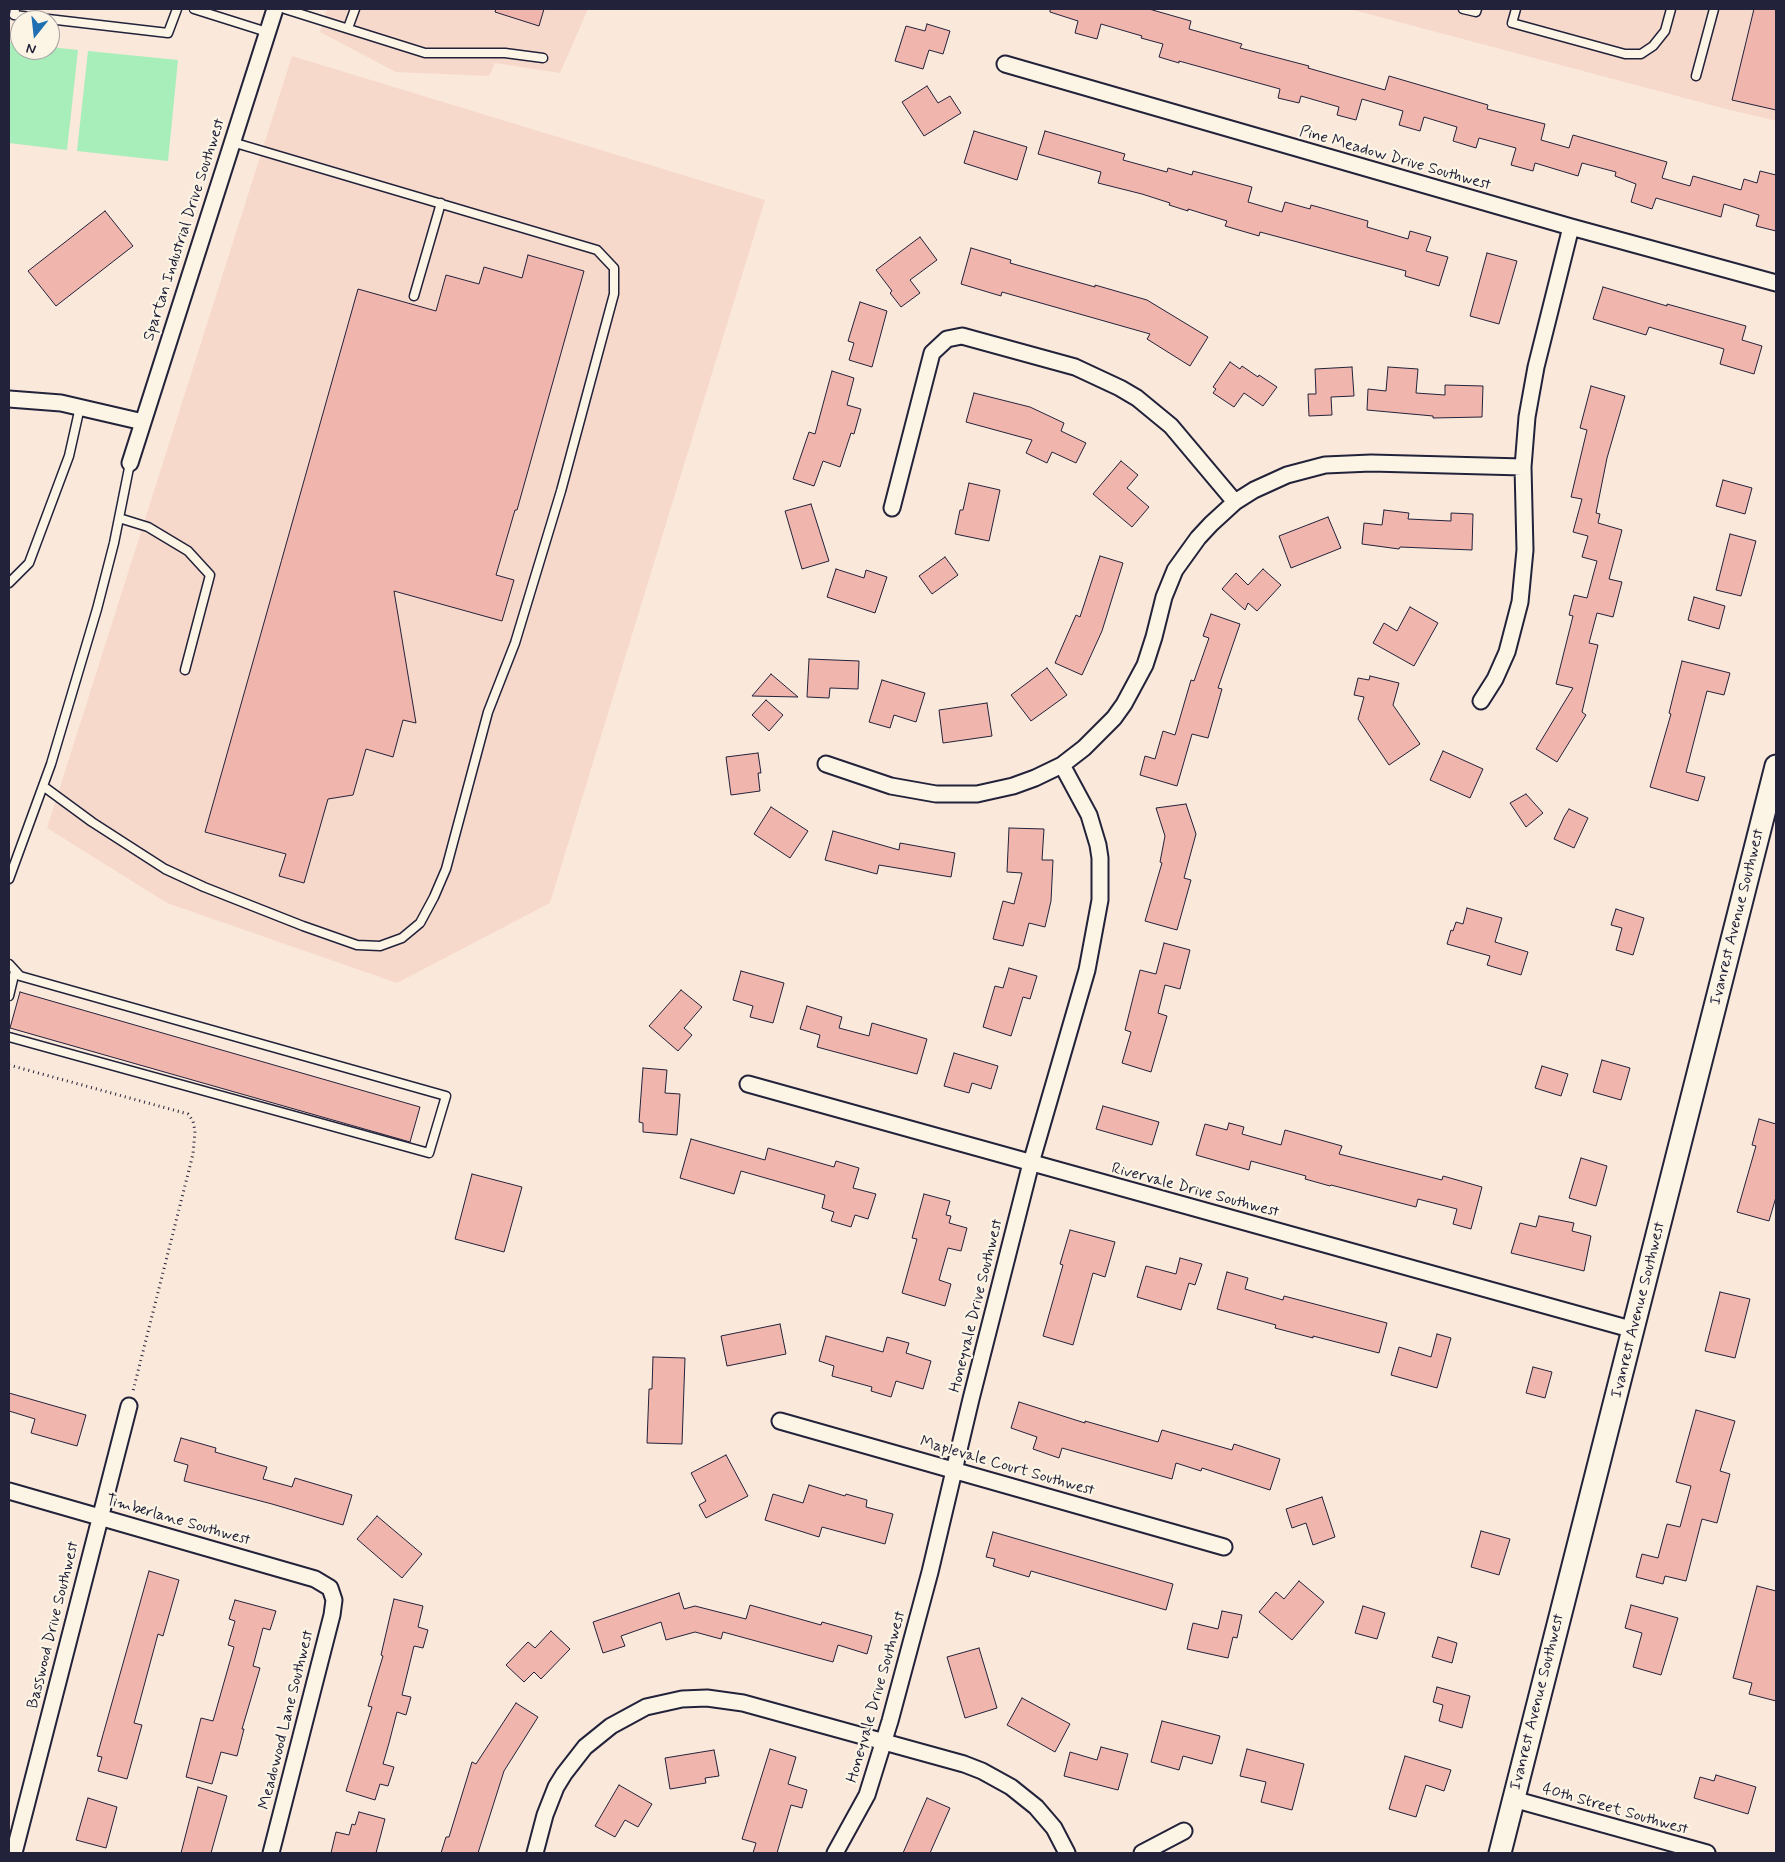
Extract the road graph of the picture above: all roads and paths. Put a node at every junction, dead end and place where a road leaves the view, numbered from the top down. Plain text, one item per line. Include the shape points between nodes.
1 (15, 9) edge
2 (177, 9) edge
3 (194, 9) edge
4 (275, 9) edge
5 (285, 9) edge
6 (355, 9) edge
7 (1463, 9) edge
8 (1477, 9) edge
9 (1516, 9) edge
10 (1671, 9) edge
11 (1714, 9) edge
12 (348, 28) junction
13 (267, 32) junction
14 (543, 58) dead end
15 (1005, 64) dead end
16 (1696, 76) dead end
17 (232, 142) junction
18 (441, 204) junction
19 (1571, 227) junction
20 (1776, 283) edge
21 (414, 296) dead end
22 (9, 399) edge
23 (80, 407) junction
24 (143, 422) junction
25 (130, 463) joint
26 (1523, 467) junction
27 (1234, 502) junction
28 (892, 508) dead end
29 (119, 518) junction
30 (9, 583) edge
31 (185, 670) dead end
32 (1481, 701) dead end
33 (826, 764) dead end
34 (1062, 764) junction
35 (1776, 766) edge
36 (43, 786) junction
37 (9, 879) edge
38 (9, 964) edge
39 (15, 972) junction
40 (9, 996) edge
41 (9, 1037) edge
42 (9, 1065) edge
43 (748, 1084) dead end
44 (1031, 1163) junction
45 (1634, 1330) junction
46 (129, 1406) joint
47 (780, 1421) dead end
48 (954, 1470) junction
49 (9, 1491) edge
50 (100, 1517) junction
51 (1224, 1547) dead end
52 (333, 1594) joint
53 (884, 1742) junction
54 (1513, 1799) junction
55 (1184, 1831) dead end
56 (14, 1853) edge
57 (271, 1853) edge
58 (535, 1853) edge
59 (835, 1853) edge
60 (1067, 1853) edge
61 (1142, 1853) edge
62 (1500, 1853) edge
63 (1707, 1853) edge

1 - 2 lane via 14,15 168,33
3 - 13 lane
4 - 13 street, Spartan Industrial Drive Southwest
5 - 12 lane
6 - 12 lane
7 - 8 lane via 1476,12
9 - 10 lane via 1512,23 1625,54 1641,54 1653,46 1665,31
11 - 16 lane
12 - 14 lane via 425,53 505,53
13 - 17 street, Spartan Industrial Drive Southwest
15 - 19 street, Pine Meadow Drive Southwest
17 - 18 lane
17 - 24 street, Spartan Industrial Drive Southwest
18 - 21 lane
18 - 36 lane via 597,250 614,268 614,294 516,643 488,712 446,869 420,923 402,938 380,946 357,945 303,926 204,888 165,869
19 - 20 street, Pine Meadow Drive Southwest
19 - 26 street via 1531,393
22 - 23 street
23 - 24 street
23 - 30 lane via 69,456 29,563
24 - 25 street, Spartan Industrial Drive Southwest
25 - 29 lane
26 - 27 street via 1371,462 1324,465 1287,475
26 - 32 street via 1525,550 1520,602 1507,652
27 - 28 street via 1171,426 1120,388 1075,367 962,336 948,339 932,353
27 - 34 street via 1198,538 1176,570 1164,597 1145,665 1124,704 1098,735
29 - 31 lane via 148,527 188,551 210,575
29 - 36 lane via 97,609
33 - 34 street via 891,786 955,795 1013,786
34 - 44 street, Honeyvale Drive Southwest via 1093,827 1100,858 1100,900 1084,988
35 - 45 street, Ivanrest Avenue Southwest
36 - 37 lane
38 - 39 lane
39 - 40 lane
39 - 41 lane via 29,979 446,1096 429,1153
42 - 46 path via 188,1114 193,1122 193,1154
43 - 44 street, Rivervale Drive Southwest
44 - 45 street, Rivervale Drive Southwest
44 - 48 street, Honeyvale Drive Southwest
45 - 54 street, Ivanrest Avenue Southwest
46 - 50 street, Basswood Drive Southwest
47 - 48 street, Maplevale Court Southwest
48 - 51 street, Maplevale Court Southwest
48 - 53 street, Honeyvale Drive Southwest
49 - 50 street, Timberlane Southwest
50 - 52 street, Timberlane Southwest via 314,1579 330,1588
50 - 56 street, Basswood Drive Southwest
52 - 57 street, Meadowood Lane Southwest via 332,1615
53 - 58 street via 743,1703 707,1698 682,1698 659,1703 611,1726 585,1747 564,1774 549,1803
53 - 59 street, Honeyvale Drive Southwest via 867,1795
53 - 60 street via 964,1764 1011,1787 1045,1816
54 - 62 street, Ivanrest Avenue Southwest
54 - 63 street, 40th Street Southwest
55 - 61 street

